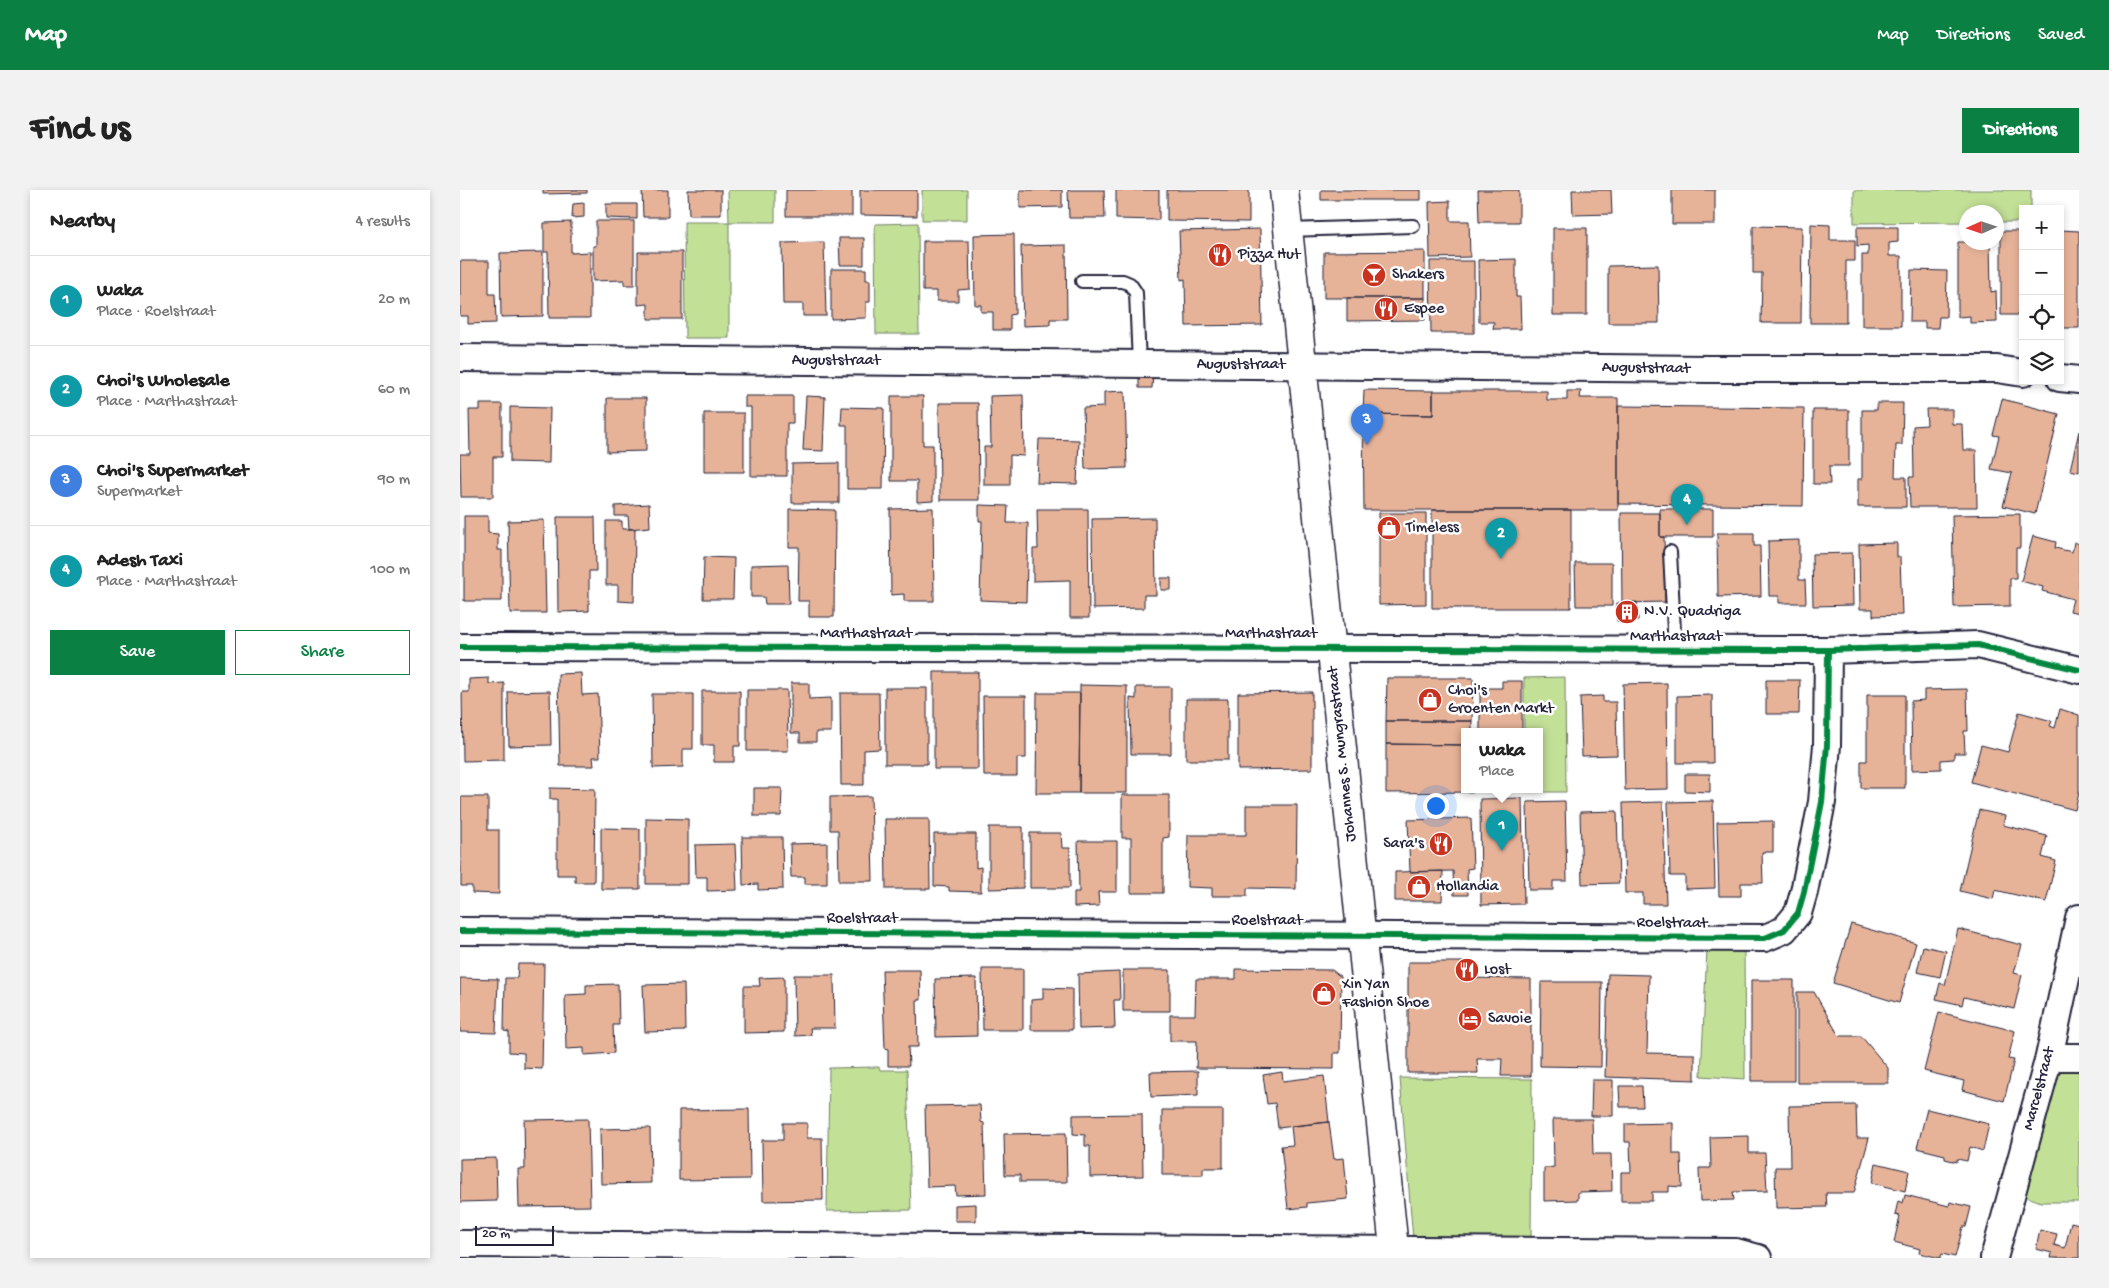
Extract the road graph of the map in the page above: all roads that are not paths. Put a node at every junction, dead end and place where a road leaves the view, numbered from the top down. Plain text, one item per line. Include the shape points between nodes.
1 (1284, 190) edge
2 (1413, 226) dead end
3 (1288, 230) junction
4 (1082, 281) dead end
5 (460, 358) edge
6 (1138, 364) junction
7 (1301, 365) junction
8 (2019, 372) edge
9 (2064, 378) edge
10 (2079, 380) edge
11 (1670, 552) dead end
12 (460, 647) edge
13 (1331, 648) junction
14 (1675, 650) junction
15 (1828, 650) junction
16 (2079, 670) edge
17 (2079, 918) edge
18 (460, 931) edge
19 (1363, 935) junction
20 (2049, 1057) junction
21 (2079, 1057) edge
22 (460, 1244) edge
23 (1395, 1254) edge
24 (1758, 1258) edge
25 (1994, 1258) edge

1 - 3 street, Johannes S. Mungrastraat
2 - 3 lane
3 - 7 street, Johannes S. Mungrastraat
4 - 6 lane via 1123,281 1136,292
5 - 6 street, Auguststraat
6 - 7 street, Auguststraat
7 - 8 street, Auguststraat via 1997,369
7 - 13 street, Johannes S. Mungrastraat
9 - 10 street
11 - 14 lane
12 - 13 street, Marthastraat
13 - 14 street, Marthastraat
13 - 19 street, Johannes S. Mungrastraat
14 - 15 street, Marthastraat
15 - 16 street, Marthastraat via 1978,645
15 - 19 street, Roelstraat via 1827,745 1822,802 1798,913 1784,930 1765,938
17 - 20 street, Marcelstraat
18 - 19 street, Roelstraat
19 - 23 street, Johannes S. Mungrastraat
20 - 21 street
20 - 25 street, Marcelstraat
22 - 23 street
23 - 24 street via 1736,1252

